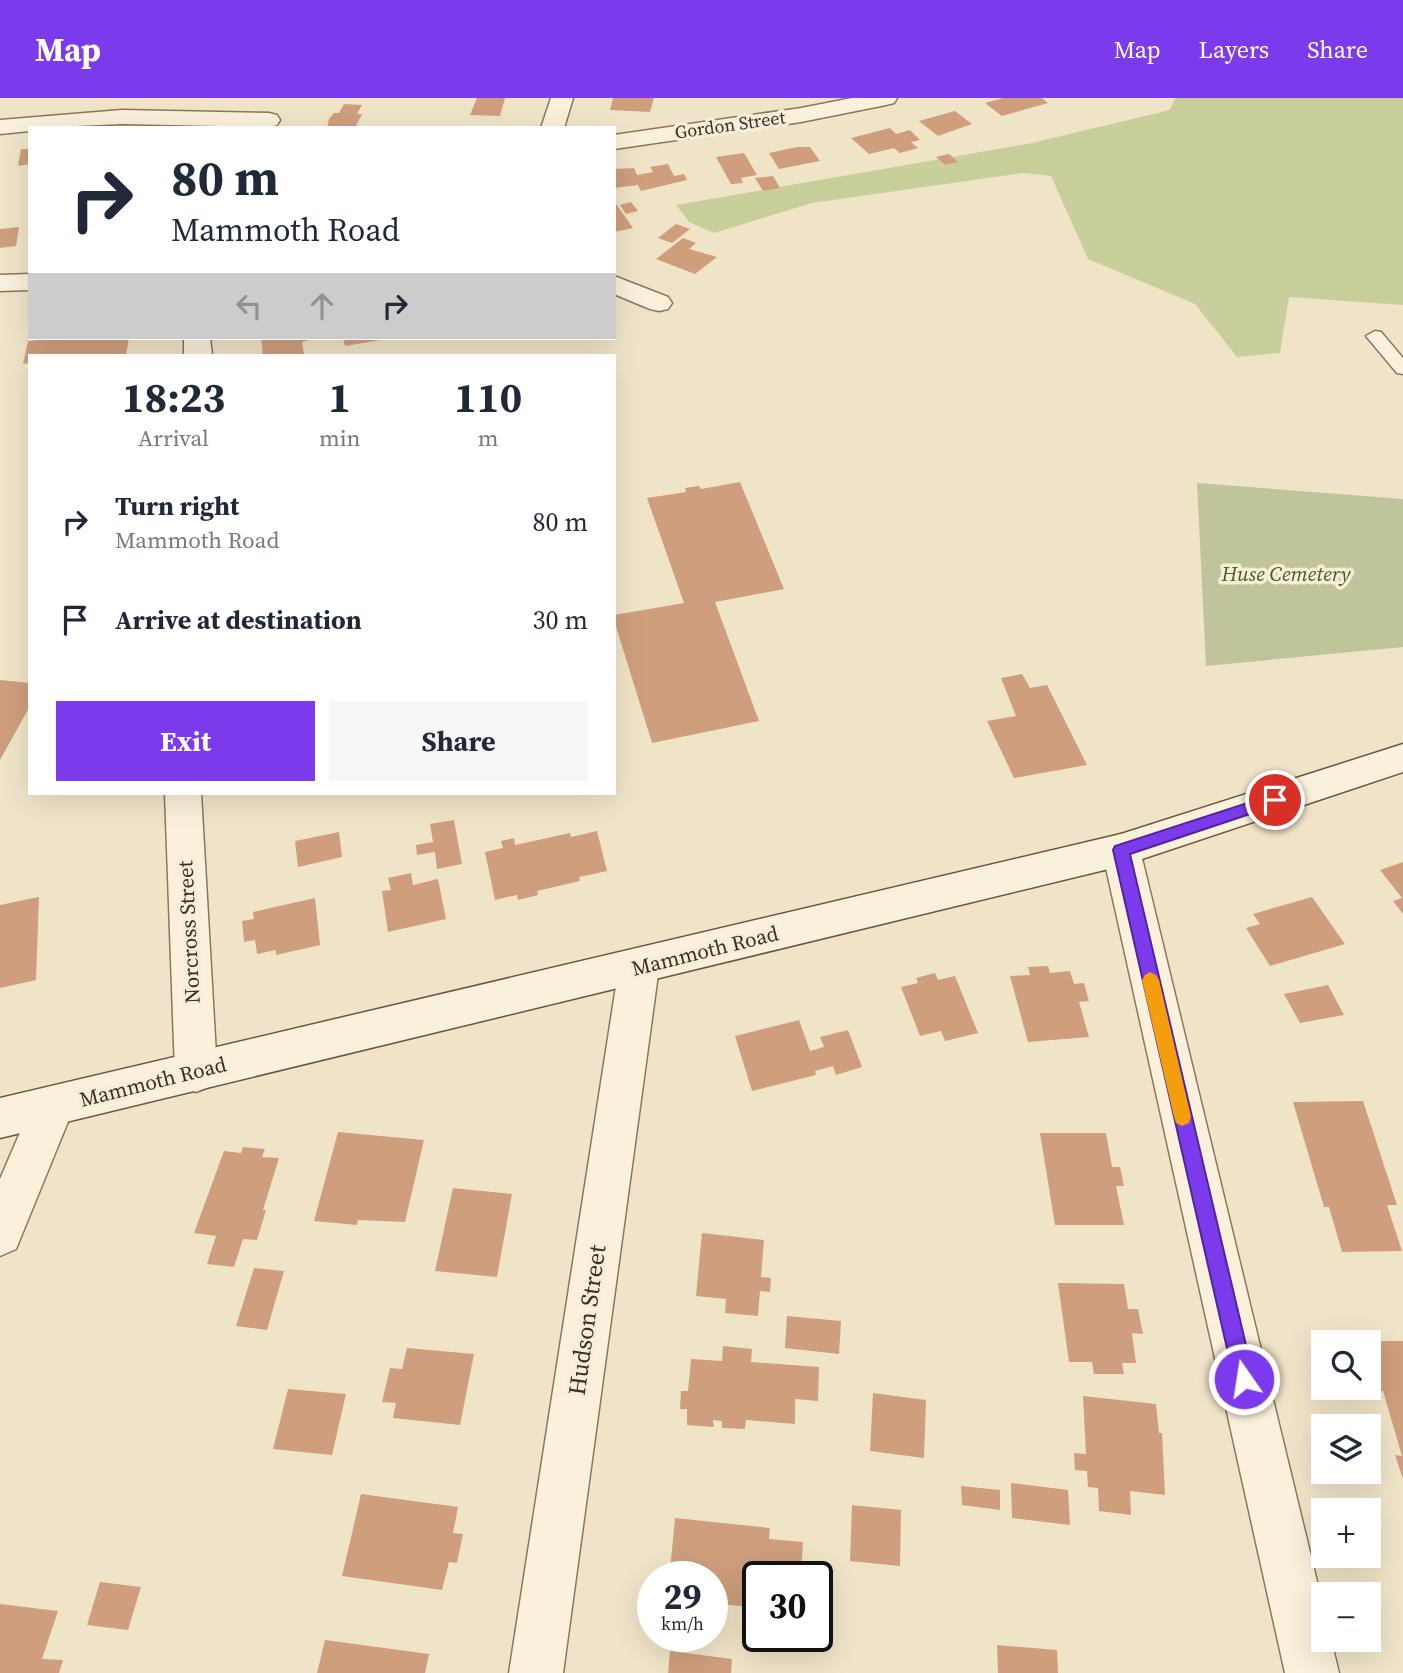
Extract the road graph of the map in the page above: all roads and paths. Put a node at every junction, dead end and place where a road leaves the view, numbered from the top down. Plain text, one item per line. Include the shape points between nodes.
1 (282, 98) edge
2 (562, 98) edge
3 (886, 98) edge
4 (839, 103) edge
5 (267, 124) edge
6 (553, 126) edge
7 (0, 127) edge
8 (616, 142) edge
9 (28, 282) edge
10 (0, 283) edge
11 (616, 285) edge
12 (659, 303) dead end
13 (1375, 336) dead end
14 (1403, 369) edge
15 (1403, 758) edge
16 (183, 795) edge
17 (1121, 850) junction
18 (639, 967) junction
19 (196, 1072) junction
20 (52, 1107) junction
21 (0, 1118) edge
22 (0, 1233) edge
23 (536, 1673) edge
24 (1312, 1673) edge

1 - 5 street
2 - 6 street
3 - 4 street, Gordon Street
4 - 8 street, Gordon Street
5 - 7 street via 122,117
9 - 10 street
11 - 12 street
13 - 14 lane
15 - 17 street, Mammoth Road
16 - 19 street, Norcross Street
17 - 18 street, Mammoth Road
17 - 24 street
18 - 19 street, Mammoth Road
18 - 23 street, Hudson Street
19 - 20 street, Mammoth Road
20 - 21 street, Mammoth Road
20 - 22 street

